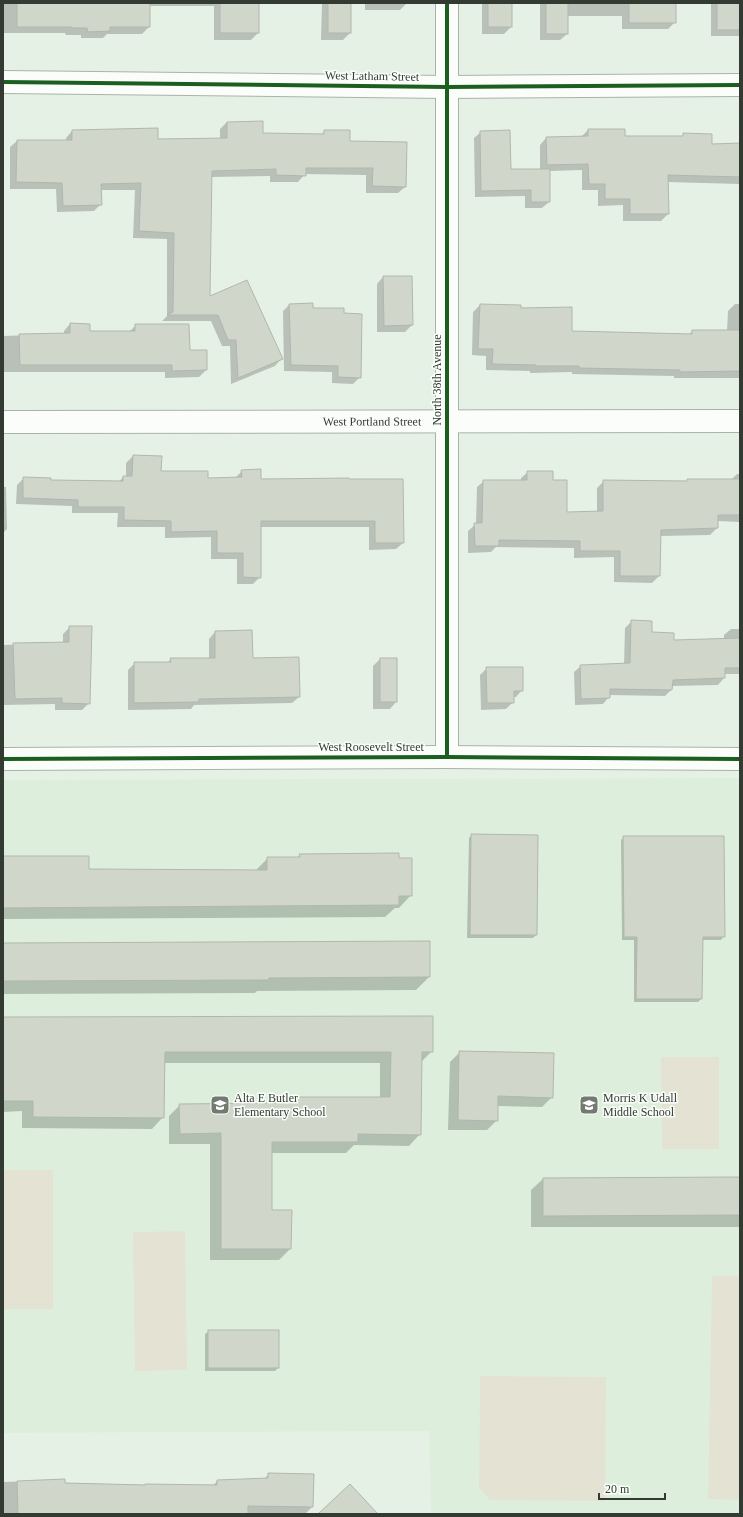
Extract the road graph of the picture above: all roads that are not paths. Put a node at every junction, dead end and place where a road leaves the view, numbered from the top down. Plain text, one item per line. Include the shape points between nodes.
1 (447, 3) edge
2 (3, 82) edge
3 (740, 85) edge
4 (447, 87) junction
5 (447, 421) junction
6 (740, 421) edge
7 (3, 422) edge
8 (447, 757) junction
9 (3, 759) edge
10 (740, 759) edge

1 - 4 street, North 38th Avenue
2 - 4 street, West Latham Street
3 - 4 street, West Latham Street
4 - 5 street, North 38th Avenue
5 - 6 street, West Portland Street
5 - 7 street, West Portland Street
5 - 8 street, North 38th Avenue
8 - 9 street, West Roosevelt Street
8 - 10 street, West Roosevelt Street

